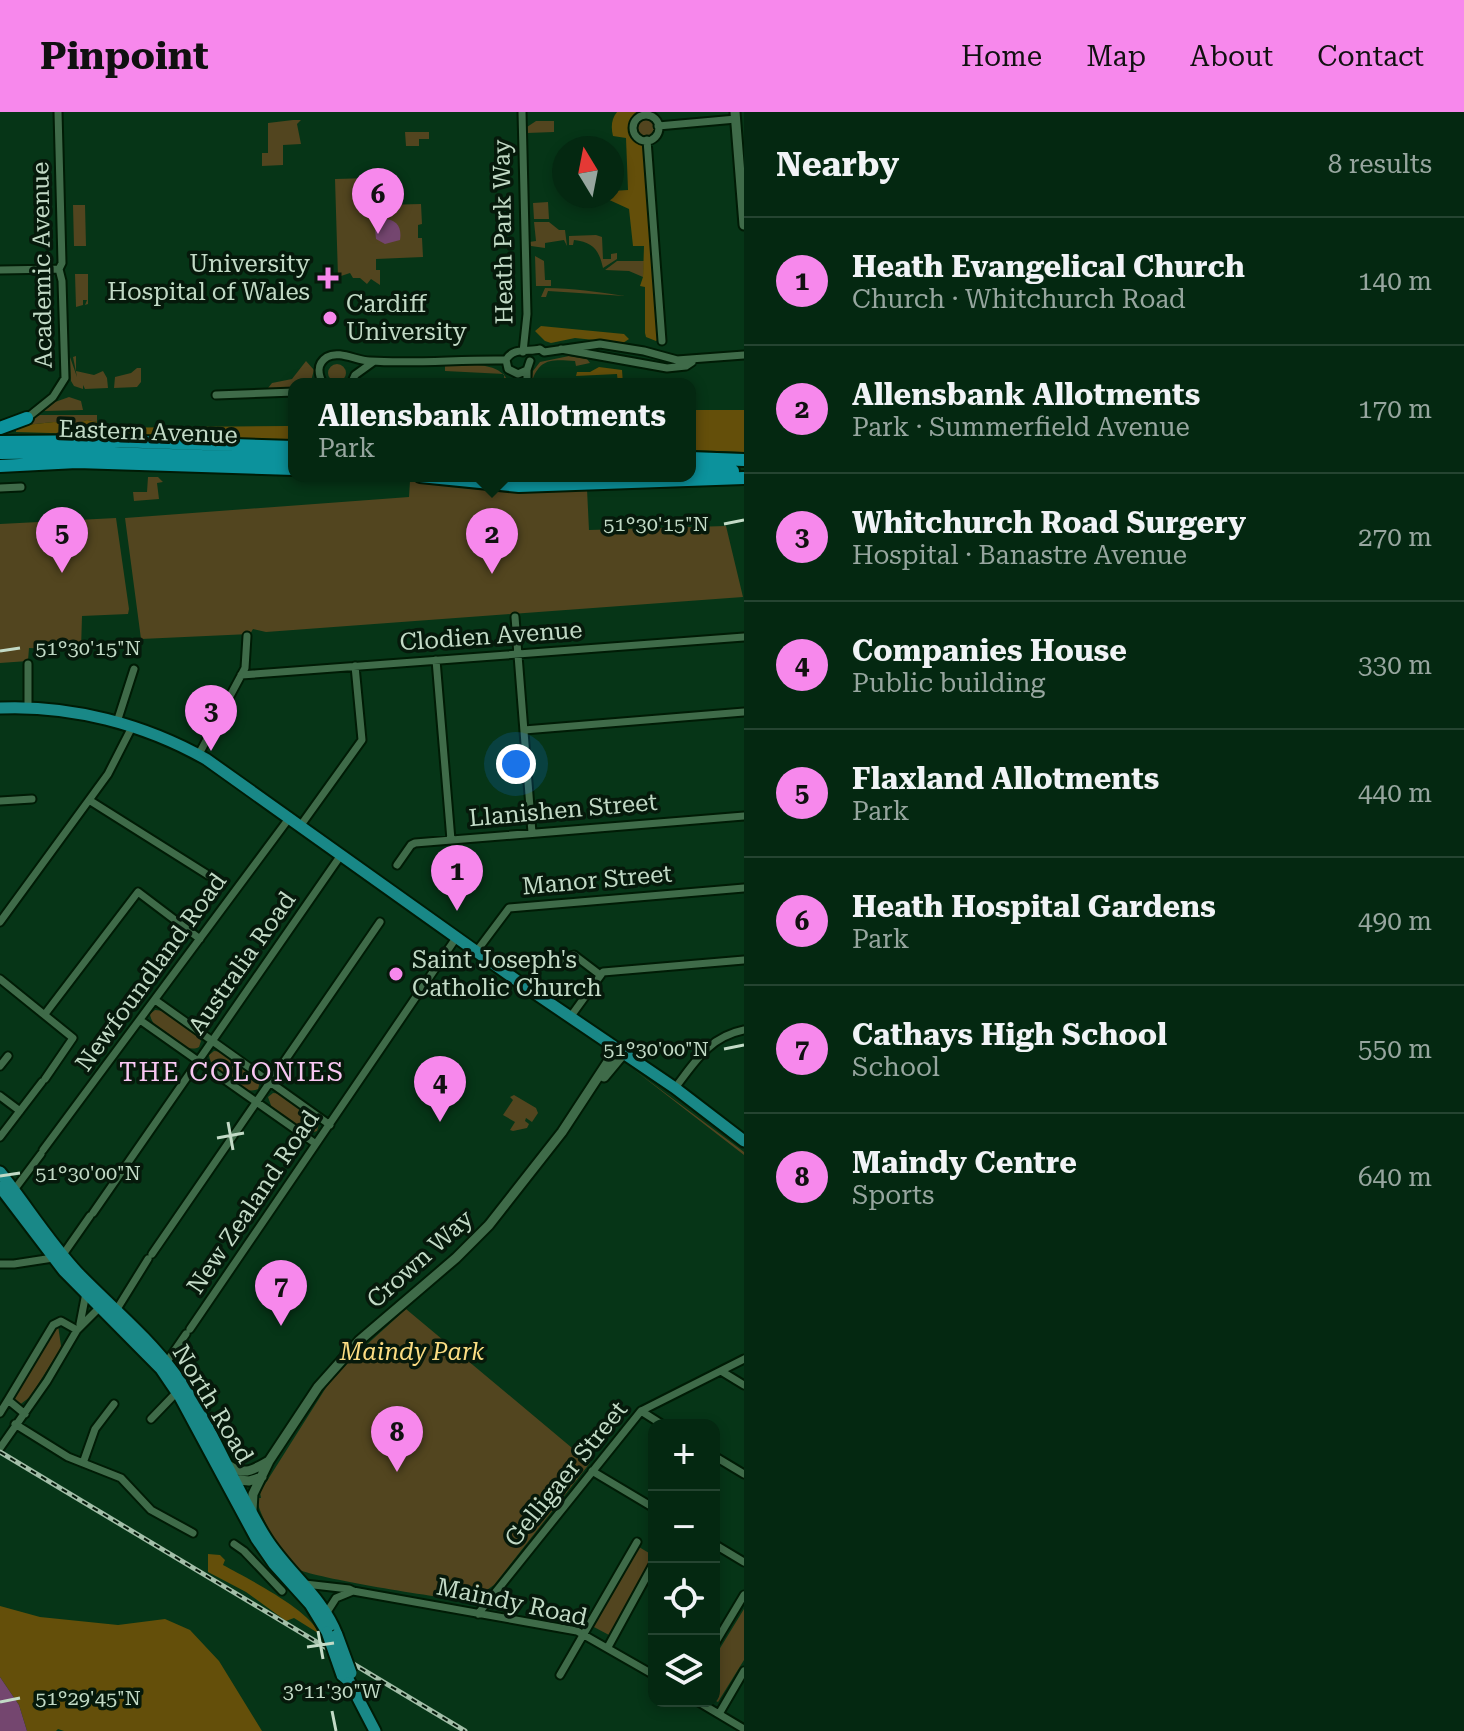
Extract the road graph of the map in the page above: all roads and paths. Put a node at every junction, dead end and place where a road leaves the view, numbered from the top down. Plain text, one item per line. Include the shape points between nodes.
1 (58, 112) edge
2 (522, 112) edge
3 (644, 114) edge
4 (735, 116) edge
5 (658, 126) junction
6 (647, 140) junction
7 (744, 225) edge
8 (59, 269) junction
9 (0, 270) edge
10 (662, 341) dead end
11 (561, 349) junction
12 (524, 352) junction
13 (544, 352) junction
14 (744, 355) edge
15 (347, 358) junction
16 (506, 360) junction
17 (694, 360) junction
18 (373, 362) junction
19 (528, 365) junction
20 (511, 372) junction
21 (355, 375) junction
22 (321, 378) edge
23 (354, 378) edge
24 (513, 378) edge
25 (527, 378) edge
26 (288, 392) edge
27 (216, 395) dead end
28 (27, 418) joint
29 (0, 428) edge
30 (0, 440) edge
31 (43, 446) junction
32 (288, 447) edge
33 (0, 455) edge
34 (696, 458) edge
35 (288, 459) edge
36 (744, 460) edge
37 (0, 466) edge
38 (288, 469) edge
39 (696, 470) edge
40 (744, 471) edge
41 (744, 478) edge
42 (696, 479) edge
43 (21, 487) dead end
44 (0, 488) edge
45 (515, 617) dead end
46 (247, 636) dead end
47 (744, 637) edge
48 (518, 654) junction
49 (436, 660) junction
50 (28, 664) dead end
51 (355, 666) junction
52 (134, 669) dead end
53 (241, 675) junction
54 (0, 708) edge
55 (28, 708) junction
56 (744, 712) edge
57 (117, 722) junction
58 (132, 727) junction
59 (524, 730) junction
60 (199, 754) junction
61 (32, 799) dead end
62 (89, 800) junction
63 (0, 801) edge
64 (744, 816) edge
65 (290, 817) junction
66 (301, 825) junction
67 (532, 833) junction
68 (451, 840) junction
69 (341, 855) junction
70 (397, 865) dead end
71 (208, 875) dead end
72 (744, 888) edge
73 (0, 922) edge
74 (380, 922) dead end
75 (456, 938) junction
76 (200, 939) junction
77 (476, 952) junction
78 (744, 960) edge
79 (561, 964) dead end
80 (599, 974) junction
81 (0, 979) edge
82 (155, 1000) junction
83 (45, 1014) junction
84 (571, 1016) junction
85 (140, 1020) junction
86 (744, 1030) edge
87 (212, 1041) junction
88 (620, 1050) junction
89 (8, 1056) dead end
90 (198, 1060) junction
91 (0, 1066) edge
92 (270, 1082) junction
93 (675, 1088) junction
94 (0, 1096) edge
95 (257, 1102) junction
96 (20, 1111) junction
97 (330, 1125) junction
98 (0, 1137) edge
99 (744, 1141) edge
100 (316, 1144) junction
101 (0, 1172) edge
102 (0, 1187) edge
103 (14, 1190) junction
104 (42, 1245) junction
105 (58, 1257) junction
106 (35, 1259) junction
107 (0, 1264) edge
108 (86, 1293) junction
109 (104, 1302) junction
110 (83, 1314) junction
111 (79, 1328) junction
112 (744, 1359) edge
113 (166, 1363) junction
114 (721, 1371) junction
115 (744, 1385) edge
116 (177, 1392) junction
117 (8, 1400) junction
118 (114, 1404) dead end
119 (641, 1411) junction
120 (0, 1413) edge
121 (25, 1414) junction
122 (151, 1419) dead end
123 (654, 1419) edge
124 (15, 1424) junction
125 (0, 1448) edge
126 (720, 1460) edge
127 (269, 1461) junction
128 (83, 1463) junction
129 (224, 1470) junction
130 (592, 1471) junction
131 (744, 1474) edge
132 (262, 1477) junction
133 (234, 1480) junction
134 (648, 1504) edge
135 (252, 1513) junction
136 (193, 1533) dead end
137 (637, 1542) dead end
138 (234, 1544) dead end
139 (720, 1548) edge
140 (744, 1562) edge
141 (269, 1568) junction
142 (648, 1574) edge
143 (305, 1584) junction
144 (282, 1591) dead end
145 (353, 1591) junction
146 (744, 1595) edge
147 (327, 1612) junction
148 (478, 1614) junction
149 (332, 1634) junction
150 (583, 1634) junction
151 (720, 1635) edge
152 (608, 1647) junction
153 (648, 1671) edge
154 (744, 1671) edge
155 (560, 1675) dead end
156 (707, 1707) edge
157 (719, 1714) junction
158 (744, 1729) edge
159 (375, 1731) edge

1 - 8 street, Academic Avenue
2 - 12 street, Heath Park Way
3 - 5 street
3 - 6 street via 633,129
4 - 5 street
4 - 7 street
5 - 6 street
6 - 10 street
8 - 9 street
8 - 28 street, Academic Avenue via 65,378
11 - 13 street
11 - 17 street via 609,344
11 - 17 street via 667,368
12 - 13 street
12 - 16 street via 513,352
12 - 19 street
13 - 19 street
14 - 17 street
15 - 18 street
15 - 21 street
15 - 22 street via 326,358 320,365
16 - 18 street
16 - 20 street
18 - 21 street
19 - 20 street via 522,374
19 - 25 street
20 - 24 street
21 - 23 street
26 - 27 street
28 - 29 highway
30 - 31 highway, Eastern Avenue
31 - 32 highway, Eastern Avenue
31 - 33 highway
31 - 35 highway, Eastern Avenue
34 - 36 highway
37 - 38 highway via 77,462
39 - 40 highway
41 - 42 highway
43 - 44 street
45 - 48 street
46 - 53 street
47 - 48 street, Clodien Avenue
48 - 49 street, Clodien Avenue
48 - 59 street
49 - 51 street, Clodien Avenue
49 - 68 street
50 - 55 street
51 - 53 street, Clodien Avenue
51 - 66 street via 361,743
52 - 57 street
53 - 60 street
54 - 55 main road
55 - 57 main road
56 - 59 street
57 - 58 main road
58 - 60 main road
58 - 62 street
59 - 67 street
60 - 65 main road
61 - 63 street
62 - 71 street
62 - 73 street
64 - 67 street, Llanishen Street
65 - 66 main road
65 - 76 street, Newfoundland Road
66 - 69 main road
67 - 68 street, Llanishen Street
68 - 70 street, Llanishen Street via 413,843
69 - 75 main road
69 - 87 street, Australia Road
72 - 77 street, Manor Street via 509,908
74 - 92 street
75 - 77 main road
75 - 97 street, New Zealand Road
76 - 82 street, Newfoundland Road
76 - 83 street via 138,892
77 - 84 main road
78 - 80 street
79 - 80 street via 574,955
80 - 84 street
81 - 83 street
82 - 85 street, Newfoundland Road
82 - 87 street
83 - 96 street via 73,1038
84 - 88 main road
85 - 90 street
85 - 103 street, Newfoundland Road
86 - 93 street via 708,1046
87 - 90 street, Australia Road
87 - 92 street
88 - 93 main road
88 - 127 street, Crown Way via 609,1072 489,1225 347,1352
89 - 91 street
90 - 95 street
90 - 105 street, Australia Road
92 - 95 street
92 - 97 street
93 - 99 main road
94 - 96 street
95 - 100 street
95 - 109 street via 150,1257
96 - 98 street
97 - 100 street, New Zealand Road
100 - 113 street, New Zealand Road
101 - 103 main road, North Road
102 - 104 main road, North Road
103 - 105 main road, North Road
104 - 105 main road, North Road
104 - 106 street
105 - 106 street
105 - 108 main road, North Road
105 - 109 main road, North Road
106 - 107 street
108 - 109 main road, North Road
108 - 110 street
109 - 110 street
109 - 111 street
109 - 113 main road, North Road
109 - 116 main road, North Road
110 - 111 street
111 - 117 street via 61,1321 53,1325
111 - 121 street
112 - 114 street, Gelligaer Street
113 - 129 main road, North Road
114 - 115 street
114 - 119 street, Gelligaer Street
116 - 122 street
116 - 129 main road, North Road
117 - 120 street
117 - 121 street
118 - 128 street via 95,1429
119 - 123 street
119 - 130 street, Gelligaer Street
121 - 124 street
124 - 125 street
124 - 128 street
126 - 131 street
127 - 129 street via 249,1472
127 - 132 street, Crown Way
128 - 136 street via 121,1478 151,1510
129 - 133 main road, North Road
129 - 141 main road, North Road
130 - 134 street
130 - 148 street, Gelligaer Street
132 - 133 street
132 - 135 street, Crown Way via 253,1494
133 - 135 main road, North Road
135 - 143 main road, North Road via 281,1559
137 - 150 street
138 - 141 street
139 - 140 street
141 - 144 street
141 - 149 main road, North Road via 310,1604
142 - 152 street
143 - 145 street, Maindy Road
143 - 147 main road, North Road
145 - 147 street via 336,1598
145 - 148 street, Maindy Road
146 - 151 street
147 - 149 main road, North Road
148 - 150 street, Maindy Road
149 - 159 main road, North Road, bridge
150 - 152 street, Maindy Road
150 - 155 street
152 - 153 street, Maindy Road
154 - 157 street
156 - 157 street
157 - 158 street

